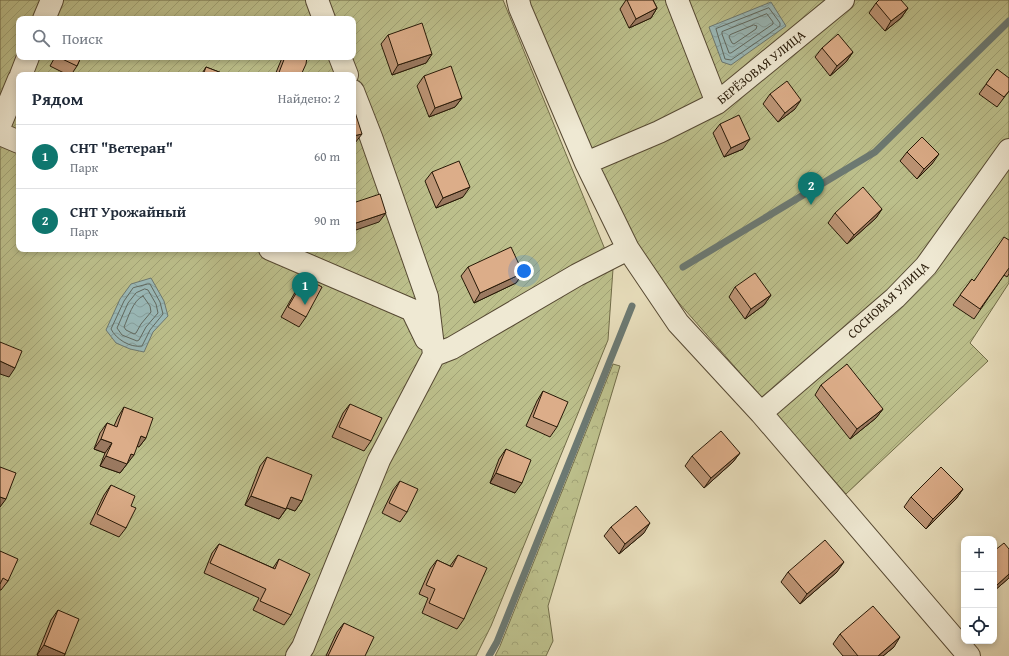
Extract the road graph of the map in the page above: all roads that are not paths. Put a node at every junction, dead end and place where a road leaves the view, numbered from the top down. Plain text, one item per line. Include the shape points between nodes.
1 (52, 0) edge
2 (317, 0) edge
3 (518, 0) edge
4 (677, 0) edge
5 (843, 0) edge
6 (45, 16) edge
7 (323, 16) edge
8 (27, 60) edge
9 (341, 60) edge
10 (22, 72) edge
11 (346, 72) edge
12 (16, 86) edge
13 (356, 98) edge
14 (717, 103) junction
15 (0, 124) edge
16 (0, 134) edge
17 (16, 141) edge
18 (1009, 150) edge
19 (586, 163) junction
20 (628, 249) junction
21 (277, 252) edge
22 (434, 355) junction
23 (761, 413) junction
24 (298, 656) edge
25 (969, 656) edge

1 - 6 street
2 - 7 street
3 - 19 street
4 - 14 street
5 - 14 street, БЕРЁЗОВАЯ УЛИЦА
8 - 10 street
9 - 11 street
12 - 15 street
13 - 22 street via 372,137 427,297
14 - 19 street, БЕРЁЗОВАЯ УЛИЦА via 659,132
16 - 17 street
18 - 23 street, СОСНОВАЯ УЛИЦА via 926,266 894,298
19 - 20 street
20 - 22 street via 577,275 452,348
20 - 23 street via 678,323
21 - 22 street via 412,310
22 - 24 street via 379,460
23 - 25 street

